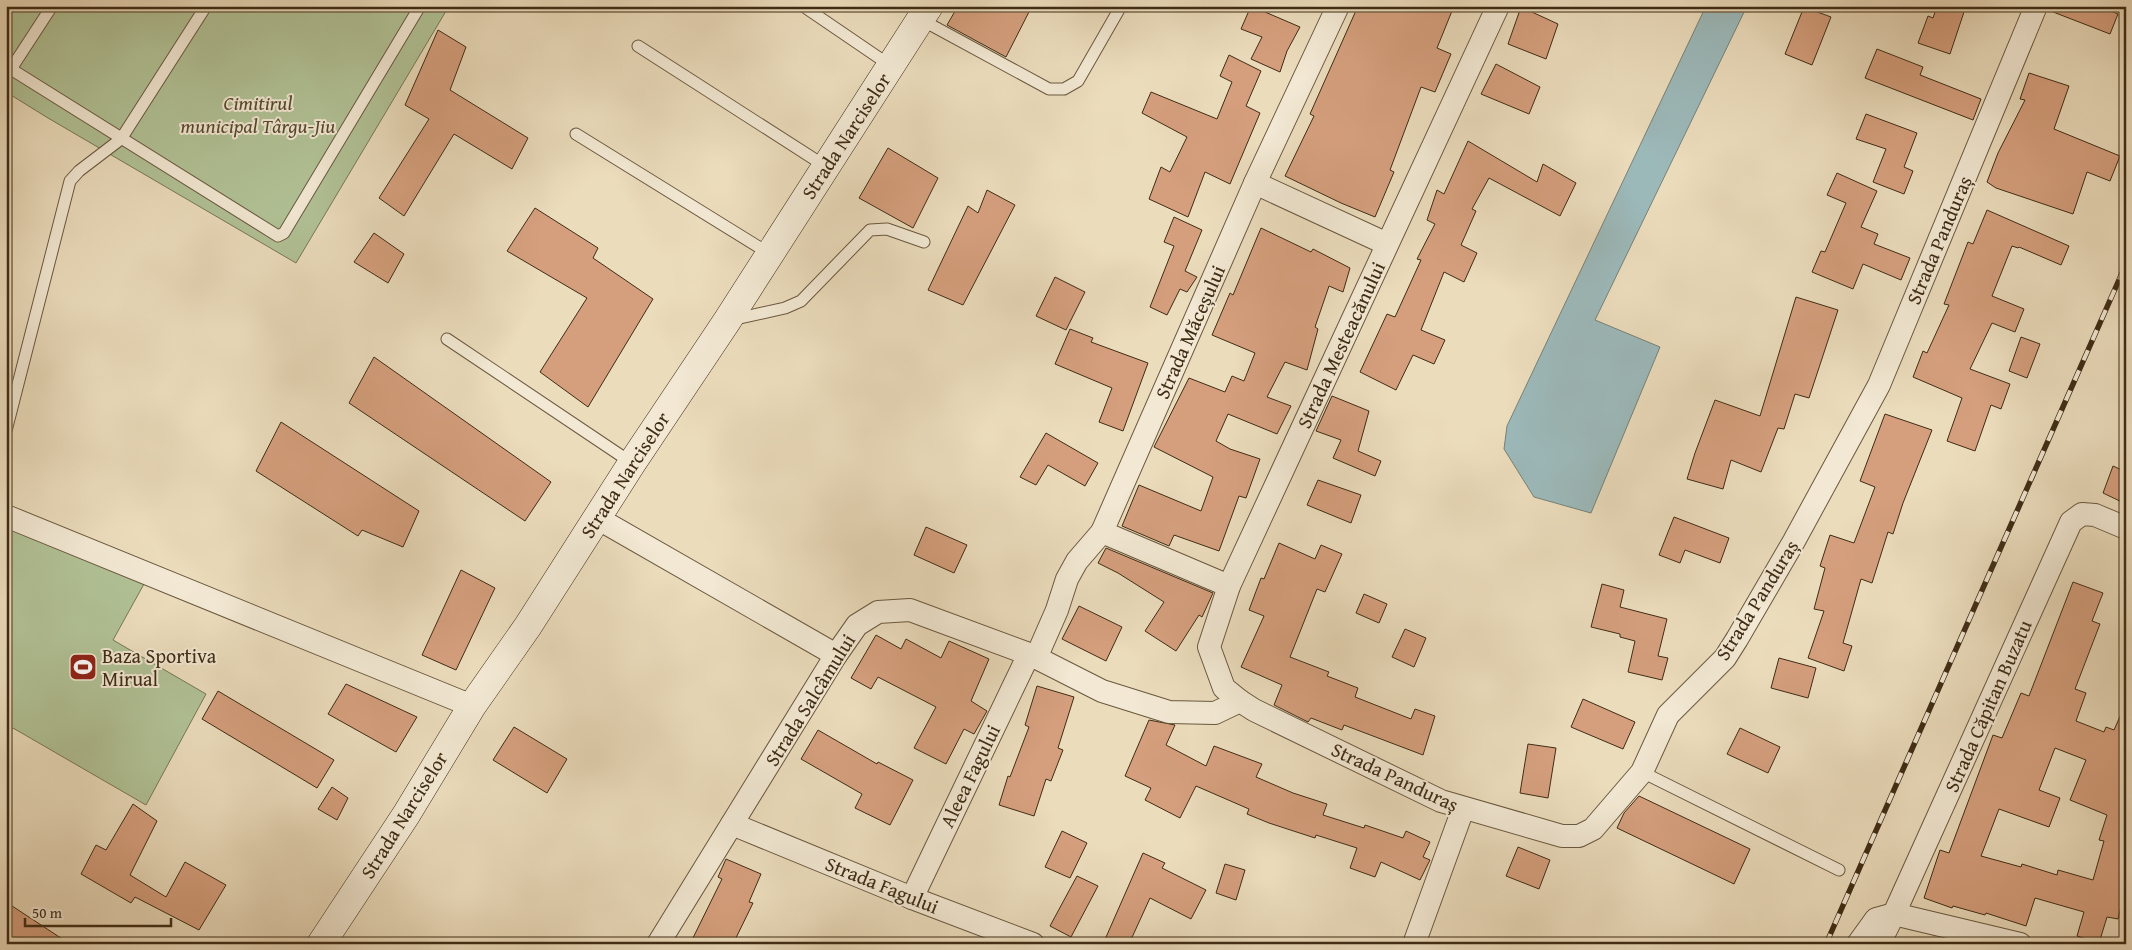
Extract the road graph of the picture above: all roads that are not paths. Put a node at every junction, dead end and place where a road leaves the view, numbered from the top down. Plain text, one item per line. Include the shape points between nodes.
1 (52, 6) edge
2 (206, 6) edge
3 (420, 6) edge
4 (803, 6) edge
5 (1121, 6) edge
6 (1338, 6) edge
7 (1498, 6) edge
8 (2036, 6) edge
9 (924, 13) edge
10 (638, 46) dead end
11 (891, 66) junction
12 (8, 68) edge
13 (576, 134) dead end
14 (121, 139) junction
15 (825, 166) junction
16 (1255, 183) junction
17 (924, 242) dead end
18 (1387, 244) junction
19 (770, 254) junction
20 (727, 321) junction
21 (447, 339) dead end
22 (6, 431) edge
23 (632, 463) junction
24 (6, 516) edge
25 (596, 518) junction
26 (2126, 528) edge
27 (1102, 532) junction
28 (1229, 586) junction
29 (836, 655) junction
30 (1032, 656) junction
31 (1232, 695) junction
32 (472, 706) junction
33 (1642, 772) junction
34 (1463, 809) junction
35 (732, 824) junction
36 (1839, 870) dead end
37 (912, 898) junction
38 (1894, 914) junction
39 (321, 944) edge
40 (658, 944) edge
41 (1033, 944) edge
42 (1414, 944) edge
43 (1858, 944) edge
44 (1879, 944) edge
45 (2020, 944) edge

1 - 12 lane
2 - 14 lane
3 - 14 lane via 284,233 278,236
4 - 11 lane
5 - 9 lane via 1078,81 1064,89 1049,89
6 - 16 street, Strada Măceșului
7 - 18 street, Strada Mesteacănului
8 - 33 street, Strada Panduraș via 1879,384 1737,640 1725,658 1668,715
9 - 11 main road, Strada Narciselor
10 - 15 lane
11 - 15 main road, Strada Narciselor
12 - 14 lane
13 - 19 lane
14 - 22 lane via 70,181
15 - 19 main road, Strada Narciselor
16 - 18 street
16 - 27 street, Strada Măceșului
17 - 20 lane via 887,229 870,230 801,301 785,308
18 - 28 street, Strada Mesteacănului
19 - 20 main road, Strada Narciselor
20 - 23 main road, Strada Narciselor
21 - 23 lane
23 - 25 main road, Strada Narciselor
24 - 32 street
25 - 29 street
25 - 32 main road, Strada Narciselor via 528,626
26 - 38 street, Strada Căpitan Buzatu via 2095,515 2082,514 2071,522
27 - 28 street
27 - 30 street, Strada Măceșului via 1077,561 1067,579 1058,610
28 - 31 street, Strada Mesteacănului via 1209,646
29 - 30 street, Strada Salcâmului via 858,625 878,612 910,610
29 - 35 street, Strada Salcâmului
30 - 31 street, Strada Salcâmului via 1102,691 1169,712 1215,713
30 - 37 street, Aleea Fagului
31 - 34 street, Strada Panduraș via 1254,710 1440,801
32 - 39 main road, Strada Narciselor via 406,815
33 - 34 street, Strada Panduraș via 1593,828 1579,836 1562,836
33 - 36 lane
34 - 42 street
35 - 37 street, Strada Fagului
35 - 40 street, Strada Salcâmului
37 - 41 street, Strada Fagului
38 - 43 street via 1876,919
38 - 44 street, Strada Căpitan Buzatu
38 - 45 street

